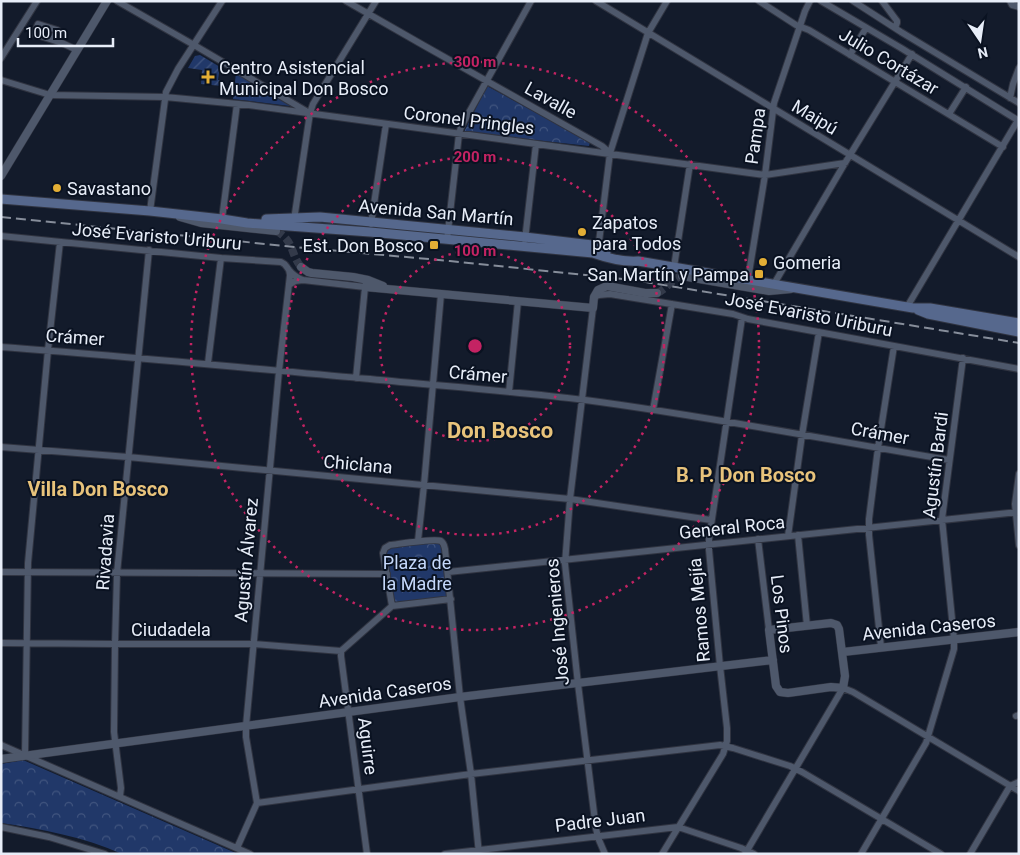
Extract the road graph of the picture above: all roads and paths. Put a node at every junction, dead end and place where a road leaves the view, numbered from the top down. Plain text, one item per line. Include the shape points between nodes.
1 (37, 1) edge
2 (107, 1) edge
3 (117, 1) edge
4 (222, 1) edge
5 (346, 1) edge
6 (376, 1) edge
7 (531, 1) edge
8 (596, 1) edge
9 (667, 1) edge
10 (759, 1) edge
11 (810, 1) edge
12 (821, 1) edge
13 (853, 1) edge
14 (882, 1) edge
15 (1010, 1) edge
16 (1019, 7) edge
17 (368, 14) junction
18 (801, 27) junction
19 (866, 28) junction
20 (894, 28) junction
21 (901, 32) junction
22 (648, 33) junction
23 (53, 40) dead end
24 (194, 45) junction
25 (901, 48) junction
26 (77, 50) junction
27 (912, 54) junction
28 (850, 55) junction
29 (1, 58) edge
30 (1019, 68) edge
31 (1, 80) edge
32 (485, 81) junction
33 (895, 82) junction
34 (966, 87) junction
35 (50, 95) junction
36 (165, 97) junction
37 (1010, 98) junction
38 (237, 104) junction
39 (1019, 104) edge
40 (774, 109) junction
41 (310, 113) junction
42 (949, 114) junction
43 (1018, 121) edge
44 (386, 124) junction
45 (459, 134) junction
46 (536, 144) junction
47 (1003, 147) junction
48 (610, 153) junction
49 (850, 155) junction
50 (845, 163) junction
51 (690, 164) junction
52 (765, 175) junction
53 (1, 176) edge
54 (1, 199) edge
55 (150, 211) junction
56 (163, 213) junction
57 (224, 219) junction
58 (958, 220) junction
59 (294, 222) junction
60 (371, 222) junction
61 (448, 230) junction
62 (276, 231) tunnel mouth
63 (370, 232) junction
64 (1, 236) edge
65 (525, 236) junction
66 (447, 240) junction
67 (60, 242) junction
68 (588, 244) junction
69 (524, 247) junction
70 (548, 249) junction
71 (149, 250) junction
72 (598, 250) junction
73 (1019, 257) edge
74 (220, 258) junction
75 (638, 261) junction
76 (301, 267) dead end
77 (674, 268) junction
78 (289, 270) junction
79 (682, 276) dead end
80 (748, 279) junction
81 (303, 280) junction
82 (774, 284) junction
83 (288, 285) junction
84 (365, 287) junction
85 (795, 288) junction
86 (391, 289) junction
87 (657, 293) tunnel mouth
88 (441, 294) junction
89 (594, 297) junction
90 (518, 301) junction
91 (672, 304) junction
92 (593, 308) junction
93 (910, 308) junction
94 (742, 318) junction
95 (1019, 323) edge
96 (819, 332) junction
97 (1019, 332) edge
98 (894, 346) junction
99 (1, 347) edge
100 (48, 350) junction
101 (138, 357) junction
102 (963, 358) junction
103 (208, 363) junction
104 (1019, 368) edge
105 (279, 370) junction
106 (356, 378) junction
107 (433, 385) junction
108 (509, 392) junction
109 (583, 400) junction
110 (653, 410) junction
111 (726, 422) junction
112 (802, 435) junction
113 (1, 447) edge
114 (878, 448) junction
115 (39, 450) junction
116 (128, 457) junction
117 (950, 460) junction
118 (270, 471) junction
119 (1019, 474) edge
120 (424, 485) junction
121 (570, 500) junction
122 (1017, 512) edge
123 (942, 519) junction
124 (711, 520) junction
125 (868, 528) junction
126 (798, 535) junction
127 (788, 536) junction
128 (758, 540) junction
129 (418, 541) junction
130 (708, 545) junction
131 (1019, 545) edge
132 (565, 559) junction
133 (1, 572) edge
134 (448, 572) junction
135 (28, 573) junction
136 (117, 573) junction
137 (261, 573) junction
138 (387, 574) junction
139 (450, 600) junction
140 (392, 606) junction
141 (807, 626) junction
142 (769, 630) junction
143 (1019, 632) edge
144 (954, 639) junction
145 (1, 643) edge
146 (27, 643) junction
147 (115, 644) junction
148 (254, 644) junction
149 (881, 647) junction
150 (341, 651) junction
151 (843, 652) junction
152 (773, 660) junction
153 (720, 666) junction
154 (578, 684) junction
155 (843, 688) junction
156 (460, 697) junction
157 (348, 712) junction
158 (246, 726) junction
159 (929, 738) junction
160 (115, 743) junction
161 (1, 745) edge
162 (726, 746) junction
163 (25, 755) junction
164 (1, 759) edge
165 (588, 760) junction
166 (795, 769) junction
167 (471, 774) junction
168 (1019, 782) edge
169 (1010, 786) junction
170 (358, 790) junction
171 (1019, 791) edge
172 (120, 796) junction
173 (256, 803) junction
174 (882, 818) junction
175 (1, 827) edge
176 (678, 827) junction
177 (597, 836) junction
178 (237, 848) junction
179 (479, 852) edge
180 (746, 852) edge
181 (105, 854) edge
182 (250, 854) edge
183 (367, 854) edge
184 (445, 854) edge
185 (605, 854) edge
186 (662, 854) edge
187 (754, 854) edge
188 (861, 854) edge
189 (941, 854) edge
190 (970, 854) edge

1 - 29 street
2 - 26 street
3 - 24 street
4 - 24 street
5 - 17 street, Lavalle
6 - 17 street
7 - 32 street
8 - 22 street, Maipú
9 - 22 street
10 - 18 street, Julio Cortázar
11 - 18 street, Pampa
12 - 19 street
13 - 20 street
14 - 20 street via 897,21
15 - 16 street
17 - 32 street, Lavalle
17 - 41 street
18 - 28 street, Julio Cortázar
18 - 40 street, Pampa
19 - 25 street
19 - 28 street
20 - 21 street
21 - 25 street
21 - 37 street
22 - 40 street, Maipú
22 - 48 street
23 - 26 street
24 - 36 street
24 - 41 street
25 - 27 street
26 - 35 street
27 - 33 street
27 - 34 street
28 - 33 street, Julio Cortázar
30 - 37 street
31 - 35 street, Coronel Pringles
32 - 45 street
32 - 48 street, Lavalle
33 - 42 street, Julio Cortázar
33 - 49 street
34 - 42 street
34 - 43 street
35 - 36 street, Coronel Pringles
35 - 53 street
36 - 38 street, Coronel Pringles
36 - 55 street
37 - 39 street
38 - 41 street, Coronel Pringles
38 - 57 street
40 - 49 street, Maipú
40 - 52 street, Pampa
41 - 44 street, Coronel Pringles
41 - 59 street
42 - 47 street, Julio Cortázar
43 - 47 street
44 - 45 street, Coronel Pringles
44 - 60 street
45 - 46 street, Coronel Pringles
45 - 61 street
46 - 48 street, Coronel Pringles
46 - 65 street
47 - 58 street
48 - 51 street, Coronel Pringles
48 - 72 street
49 - 50 street
49 - 58 street, Maipú
50 - 52 street, Coronel Pringles
50 - 82 street
51 - 52 street, Coronel Pringles
51 - 77 street
52 - 80 street, Pampa
54 - 55 main road, Avenida San Martín
55 - 56 main road, Avenida San Martín
56 - 57 main road, Avenida San Martín
56 - 62 street via 201,222
57 - 59 main road, Avenida San Martín
58 - 73 street, Maipú
58 - 93 street
59 - 60 main road, Avenida San Martín via 320,217
59 - 63 main road, Avenida San Martín
60 - 61 main road, Avenida San Martín
60 - 63 street
61 - 65 main road, Avenida San Martín
61 - 66 street
63 - 66 main road, Avenida San Martín
64 - 67 street, José Evaristo Uriburu
65 - 68 main road, Avenida San Martín
65 - 69 street
66 - 69 main road, Avenida San Martín
67 - 71 street, José Evaristo Uriburu
67 - 100 street
68 - 70 main road via 584,248 550,245
68 - 72 main road, Avenida San Martín
69 - 70 main road, Avenida San Martín
70 - 75 main road, Avenida San Martín
71 - 74 street, José Evaristo Uriburu
71 - 101 street, Rivadavia
72 - 75 main road, Avenida San Martín
74 - 78 street, José Evaristo Uriburu via 281,262
74 - 103 street
75 - 77 main road, Avenida San Martín
76 - 86 street via 312,273 368,280
77 - 80 main road, Avenida San Martín
78 - 81 street, José Evaristo Uriburu
78 - 83 street, Agustín Álvarez
79 - 85 street via 769,291
80 - 82 main road, Avenida San Martín
81 - 83 street, José Evaristo Uriburu
81 - 84 street, José Evaristo Uriburu
82 - 85 main road, Avenida San Martín
83 - 105 street, Agustín Álvarez
84 - 86 street, José Evaristo Uriburu
84 - 106 street
85 - 93 main road, Avenida San Martín
86 - 88 street, José Evaristo Uriburu
87 - 89 street via 607,286 598,290
88 - 90 street, José Evaristo Uriburu
88 - 107 street
89 - 91 street, José Evaristo Uriburu via 610,294
89 - 92 street, José Ingenieros
90 - 92 street, José Evaristo Uriburu
90 - 108 street
91 - 94 street, José Evaristo Uriburu
91 - 110 street
92 - 109 street, José Ingenieros
93 - 95 main road, Avenida San Martín via 930,308
93 - 97 main road, Avenida San Martín
94 - 96 street, José Evaristo Uriburu
94 - 111 street, Ramos Mejía
96 - 98 street, José Evaristo Uriburu
96 - 112 street
98 - 102 street, José Evaristo Uriburu
98 - 114 street
99 - 100 street, Crámer
100 - 101 street, Crámer
100 - 115 street
101 - 103 street, Crámer
101 - 116 street, Rivadavia
102 - 104 street, José Evaristo Uriburu
102 - 117 street, Agustín Bardi
103 - 105 street, Crámer
105 - 106 street, Crámer
105 - 118 street, Agustín Álvarez
106 - 107 street, Crámer
107 - 108 street, Crámer
107 - 120 street
108 - 109 street, Crámer
109 - 110 street, Crámer
109 - 121 street, José Ingenieros
110 - 111 street, Crámer
111 - 112 street, Crámer
111 - 124 street, Ramos Mejía
112 - 114 street, Crámer
112 - 127 street
113 - 115 street, Chiclana
114 - 117 street, Crámer
114 - 125 street
115 - 116 street, Chiclana
115 - 135 street
116 - 118 street, Chiclana
116 - 136 street, Rivadavia
117 - 123 street, Agustín Bardi
118 - 120 street, Chiclana
118 - 137 street, Agustín Álvarez
119 - 122 street via 1015,498
120 - 121 street, Chiclana
120 - 129 street
121 - 124 street, Chiclana
121 - 132 street, José Ingenieros
122 - 123 street, General Roca
122 - 131 street
123 - 125 street, General Roca
123 - 144 street, Agustín Bardi
124 - 130 street, Ramos Mejía
125 - 126 street, General Roca
125 - 149 street
126 - 127 street, General Roca
126 - 141 street
127 - 128 street, General Roca
128 - 130 street, General Roca
128 - 142 street, Los Pinos
129 - 134 street via 438,540 444,544
129 - 138 street via 384,548
130 - 132 street, General Roca
130 - 153 street, Ramos Mejía
132 - 134 street, General Roca
132 - 154 street, José Ingenieros
133 - 135 street
134 - 139 street
135 - 136 street
135 - 146 street
136 - 137 street
136 - 147 street, Rivadavia
137 - 138 street
137 - 148 street, Agustín Álvarez
138 - 140 street
139 - 140 street
139 - 156 street
140 - 150 street
141 - 142 street, Avenida Caseros
141 - 151 street, Avenida Caseros via 837,625
142 - 152 street, Los Pinos
143 - 144 street, Avenida Caseros
144 - 149 street, Avenida Caseros
144 - 159 street, Agustín Bardi
145 - 146 street, Ciudadela
146 - 147 street, Ciudadela
146 - 163 street
147 - 148 street, Ciudadela
147 - 160 street, Rivadavia
148 - 150 street, Ciudadela
148 - 158 street, Agustín Álvarez
149 - 151 street, Avenida Caseros
150 - 157 street, Aguirre
151 - 155 street
152 - 153 street, Avenida Caseros
152 - 155 street, Los Pinos via 776,686 780,692
153 - 154 street, Avenida Caseros
153 - 162 street, Ramos Mejía
154 - 156 street, Avenida Caseros
154 - 165 street, José Ingenieros
155 - 159 street
155 - 166 street
156 - 157 street, Avenida Caseros
156 - 167 street
157 - 158 street, Avenida Caseros
157 - 170 street, Aguirre
158 - 160 street, Avenida Caseros
158 - 173 street, Agustín Álvarez
159 - 169 street
159 - 174 street, Agustín Bardi
160 - 163 street, Avenida Caseros
160 - 172 street, Rivadavia via 122,788
161 - 163 street
162 - 165 street
162 - 166 street
162 - 176 street, Ramos Mejía
163 - 164 street, Avenida Caseros
163 - 172 street
165 - 167 street
165 - 177 street, José Ingenieros
166 - 174 street
166 - 180 street
167 - 170 street
167 - 179 street
168 - 169 street
169 - 171 street
169 - 190 street
170 - 173 street
170 - 183 street, Aguirre
172 - 178 street
173 - 178 street
174 - 188 street, Agustín Bardi
174 - 189 street
175 - 181 street
176 - 177 street, Padre Juan
176 - 180 street, Padre Juan
176 - 186 street, Ramos Mejía
177 - 179 street, Padre Juan
177 - 185 street, José Ingenieros
178 - 182 street
179 - 184 street, Padre Juan
180 - 187 street, Padre Juan

